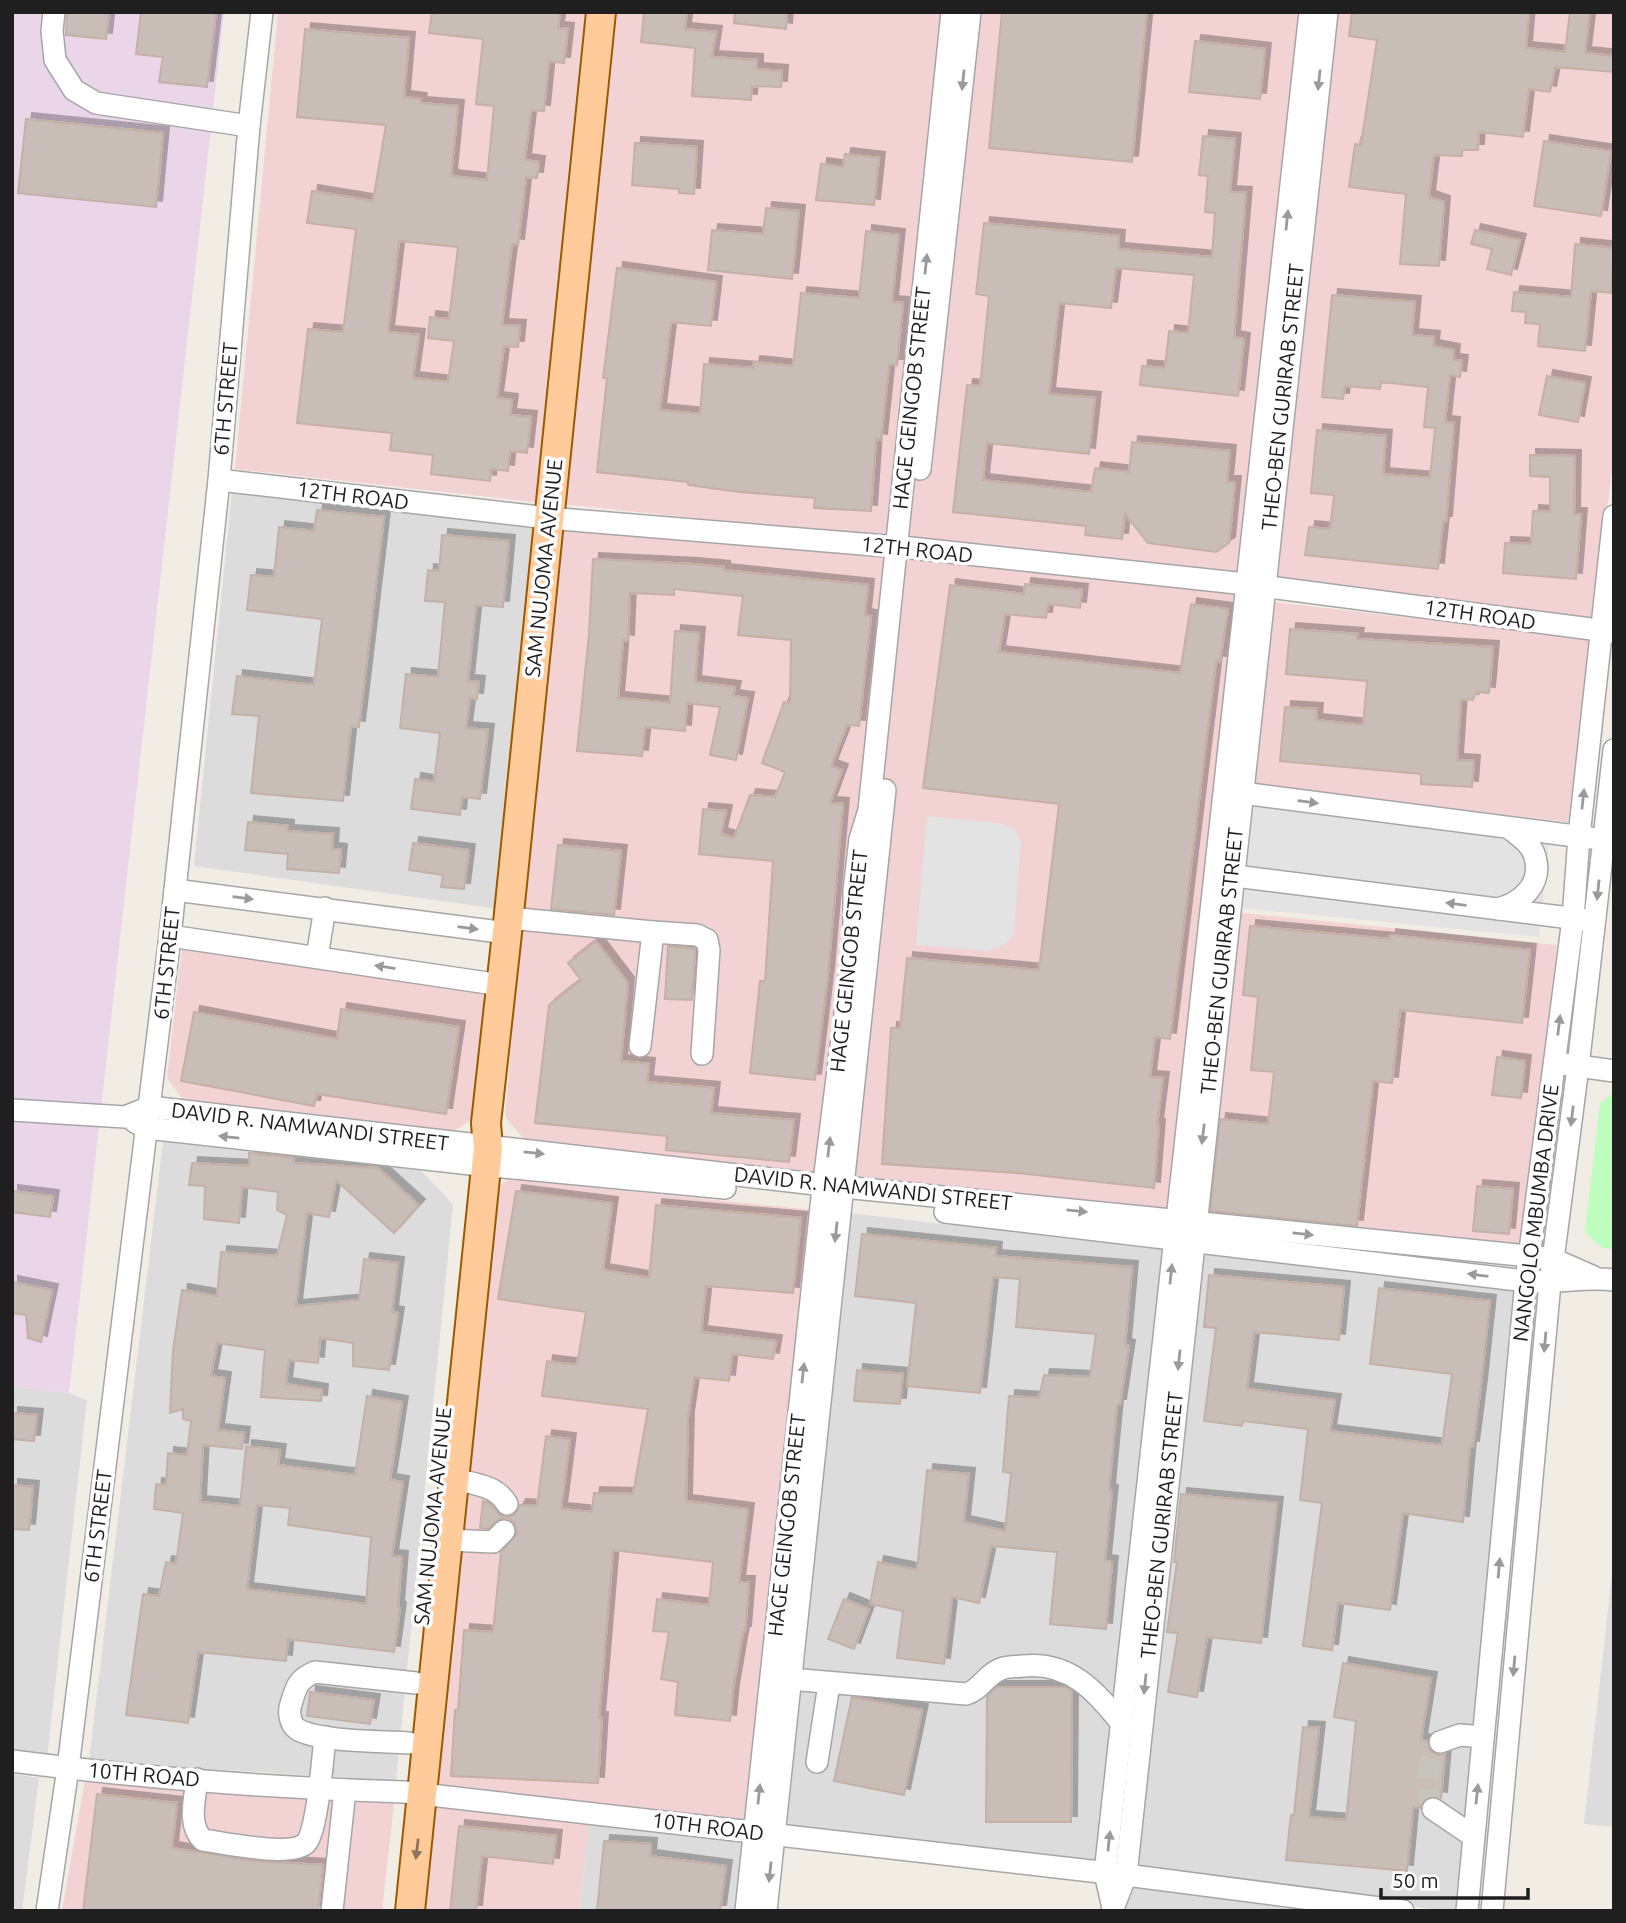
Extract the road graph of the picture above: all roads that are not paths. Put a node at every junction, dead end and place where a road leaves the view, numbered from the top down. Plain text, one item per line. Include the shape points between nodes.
1 (54, 12) edge
2 (262, 12) edge
3 (601, 12) edge
4 (953, 12) edge
5 (970, 12) edge
6 (1310, 12) edge
7 (1327, 12) edge
8 (249, 126) junction
9 (219, 480) junction
10 (1614, 516) edge
11 (548, 518) junction
12 (904, 548) junction
13 (1254, 585) junction
14 (1608, 631) edge
15 (1614, 750) edge
16 (1233, 792) junction
17 (1509, 828) junction
18 (1579, 836) junction
19 (1603, 839) junction
20 (1225, 874) junction
21 (175, 890) junction
22 (325, 908) junction
23 (1497, 909) junction
24 (1573, 919) junction
25 (1594, 921) junction
26 (508, 926) junction
27 (653, 932) junction
28 (170, 936) junction
29 (317, 957) junction
30 (501, 985) junction
31 (640, 1046) dead end
32 (702, 1054) dead end
33 (1554, 1063) junction
34 (1578, 1067) junction
35 (1614, 1071) edge
36 (12, 1110) edge
37 (149, 1118) junction
38 (481, 1149) junction
39 (832, 1192) junction
40 (1184, 1231) junction
41 (1529, 1256) junction
42 (1553, 1259) junction
43 (1604, 1279) edge
44 (1526, 1281) junction
45 (1550, 1283) junction
46 (454, 1479) junction
47 (507, 1504) dead end
48 (504, 1531) dead end
49 (448, 1540) junction
50 (790, 1679) junction
51 (416, 1683) junction
52 (829, 1684) junction
53 (1122, 1724) junction
54 (325, 1737) junction
55 (1483, 1737) junction
56 (1440, 1742) dead end
57 (409, 1743) junction
58 (12, 1761) edge
59 (817, 1762) dead end
60 (68, 1768) junction
61 (197, 1779) junction
62 (320, 1789) junction
63 (345, 1790) junction
64 (414, 1793) junction
65 (1433, 1809) dead end
66 (764, 1834) junction
67 (1473, 1836) junction
68 (1116, 1874) junction
69 (1112, 1910) edge
70 (47, 1911) edge
71 (332, 1911) edge
72 (390, 1911) edge
73 (410, 1911) edge
74 (747, 1911) edge
75 (766, 1911) edge
76 (1403, 1911) edge
77 (1467, 1911) edge
78 (1492, 1911) edge

1 - 8 street via 55,60 74,90 96,103
2 - 8 street, 6TH STREET
3 - 11 main road, SAM NUJOMA AVENUE
12 -> 4 street, HAGE GEINGOB STREET
5 -> 12 street, HAGE GEINGOB STREET
13 -> 6 street, THEO-BEN GURIRAB STREET
7 -> 13 street, THEO-BEN GURIRAB STREET
8 - 9 street, 6TH STREET
9 - 11 street, 12TH ROAD
9 - 21 street, 6TH STREET
10 - 14 street, NANGOLO MBUMBA DRIVE
11 - 12 street, 12TH ROAD
11 - 26 main road, SAM NUJOMA AVENUE
12 - 13 street, 12TH ROAD
12 - 39 street, HAGE GEINGOB STREET
13 - 14 street, 12TH ROAD
13 - 16 street, THEO-BEN GURIRAB STREET
18 -> 14 street, NANGOLO MBUMBA DRIVE
15 - 19 street, NANGOLO MBUMBA DRIVE
16 -> 17 street
16 - 20 street, THEO-BEN GURIRAB STREET
17 - 18 street
17 - 23 street via 1535,856 1536,876 1520,901
18 - 19 street
18 - 24 street, NANGOLO MBUMBA DRIVE
19 -> 25 street, NANGOLO MBUMBA DRIVE
23 -> 20 street
20 - 40 street, THEO-BEN GURIRAB STREET
21 -> 22 street
21 - 28 street, 6TH STREET
22 -> 26 street
22 - 29 street
23 - 24 street
24 - 25 street
33 -> 24 street, NANGOLO MBUMBA DRIVE
25 - 34 street, NANGOLO MBUMBA DRIVE
26 - 27 street
26 - 30 main road, SAM NUJOMA AVENUE
27 - 31 street
27 - 32 street via 707,940
28 - 29 street
28 - 37 street, 6TH STREET
30 -> 29 street
30 - 38 main road, SAM NUJOMA AVENUE
33 - 34 street
33 - 41 street, NANGOLO MBUMBA DRIVE
34 - 35 street
34 -> 42 street, NANGOLO MBUMBA DRIVE
36 - 37 street
37 - 38 street, DAVID R. NAMWANDI STREET
37 - 60 street, 6TH STREET
38 - 39 street, DAVID R. NAMWANDI STREET
38 - 46 main road, SAM NUJOMA AVENUE
38 - 51 main road, SAM NUJOMA AVENUE
39 - 40 street, DAVID R. NAMWANDI STREET
39 -> 50 street, HAGE GEINGOB STREET
66 -> 39 street, HAGE GEINGOB STREET
40 -> 41 street, DAVID R. NAMWANDI STREET
44 -> 40 street, DAVID R. NAMWANDI STREET
53 -> 40 street, THEO-BEN GURIRAB STREET
40 -> 68 street, THEO-BEN GURIRAB STREET
41 - 42 street, DAVID R. NAMWANDI STREET
41 - 44 street, NANGOLO MBUMBA DRIVE
42 - 43 street, DAVID R. NAMWANDI STREET
42 - 45 street, NANGOLO MBUMBA DRIVE
43 - 45 street, DAVID R. NAMWANDI STREET
44 - 45 street, DAVID R. NAMWANDI STREET
55 -> 44 street, NANGOLO MBUMBA DRIVE
45 -> 78 street, NANGOLO MBUMBA DRIVE
46 - 47 street via 486,1486 502,1495
46 - 49 main road, SAM NUJOMA AVENUE
48 - 49 street via 493,1542
49 - 64 main road, SAM NUJOMA AVENUE
50 - 52 street
50 - 66 street, HAGE GEINGOB STREET
51 - 54 street via 315,1672 303,1677 289,1709 291,1721 296,1728
51 - 57 main road, SAM NUJOMA AVENUE
52 - 53 street via 966,1694 1001,1668 1038,1665 1077,1678
52 - 59 street
68 -> 53 street, THEO-BEN GURIRAB STREET
54 - 57 street
54 - 62 street
55 - 56 street via 1460,1735
67 -> 55 street, NANGOLO MBUMBA DRIVE
57 - 64 main road, SAM NUJOMA AVENUE
58 - 60 street, 10TH ROAD
60 - 61 street, 10TH ROAD
60 - 70 street, 6TH STREET
61 - 62 street, 10TH ROAD
61 - 62 street via 193,1823 202,1840 287,1850 310,1840
62 - 63 street, 10TH ROAD
63 - 64 street, 10TH ROAD
63 - 71 street
64 - 66 street, 10TH ROAD
64 - 72 main road, SAM NUJOMA AVENUE
64 -> 73 main road, SAM NUJOMA AVENUE
65 - 67 street
66 - 68 street, 10TH ROAD
66 - 74 street, HAGE GEINGOB STREET
66 -> 75 street, HAGE GEINGOB STREET
67 - 77 street, NANGOLO MBUMBA DRIVE
68 - 69 street, THEO-BEN GURIRAB STREET
68 - 76 street, 10TH ROAD

